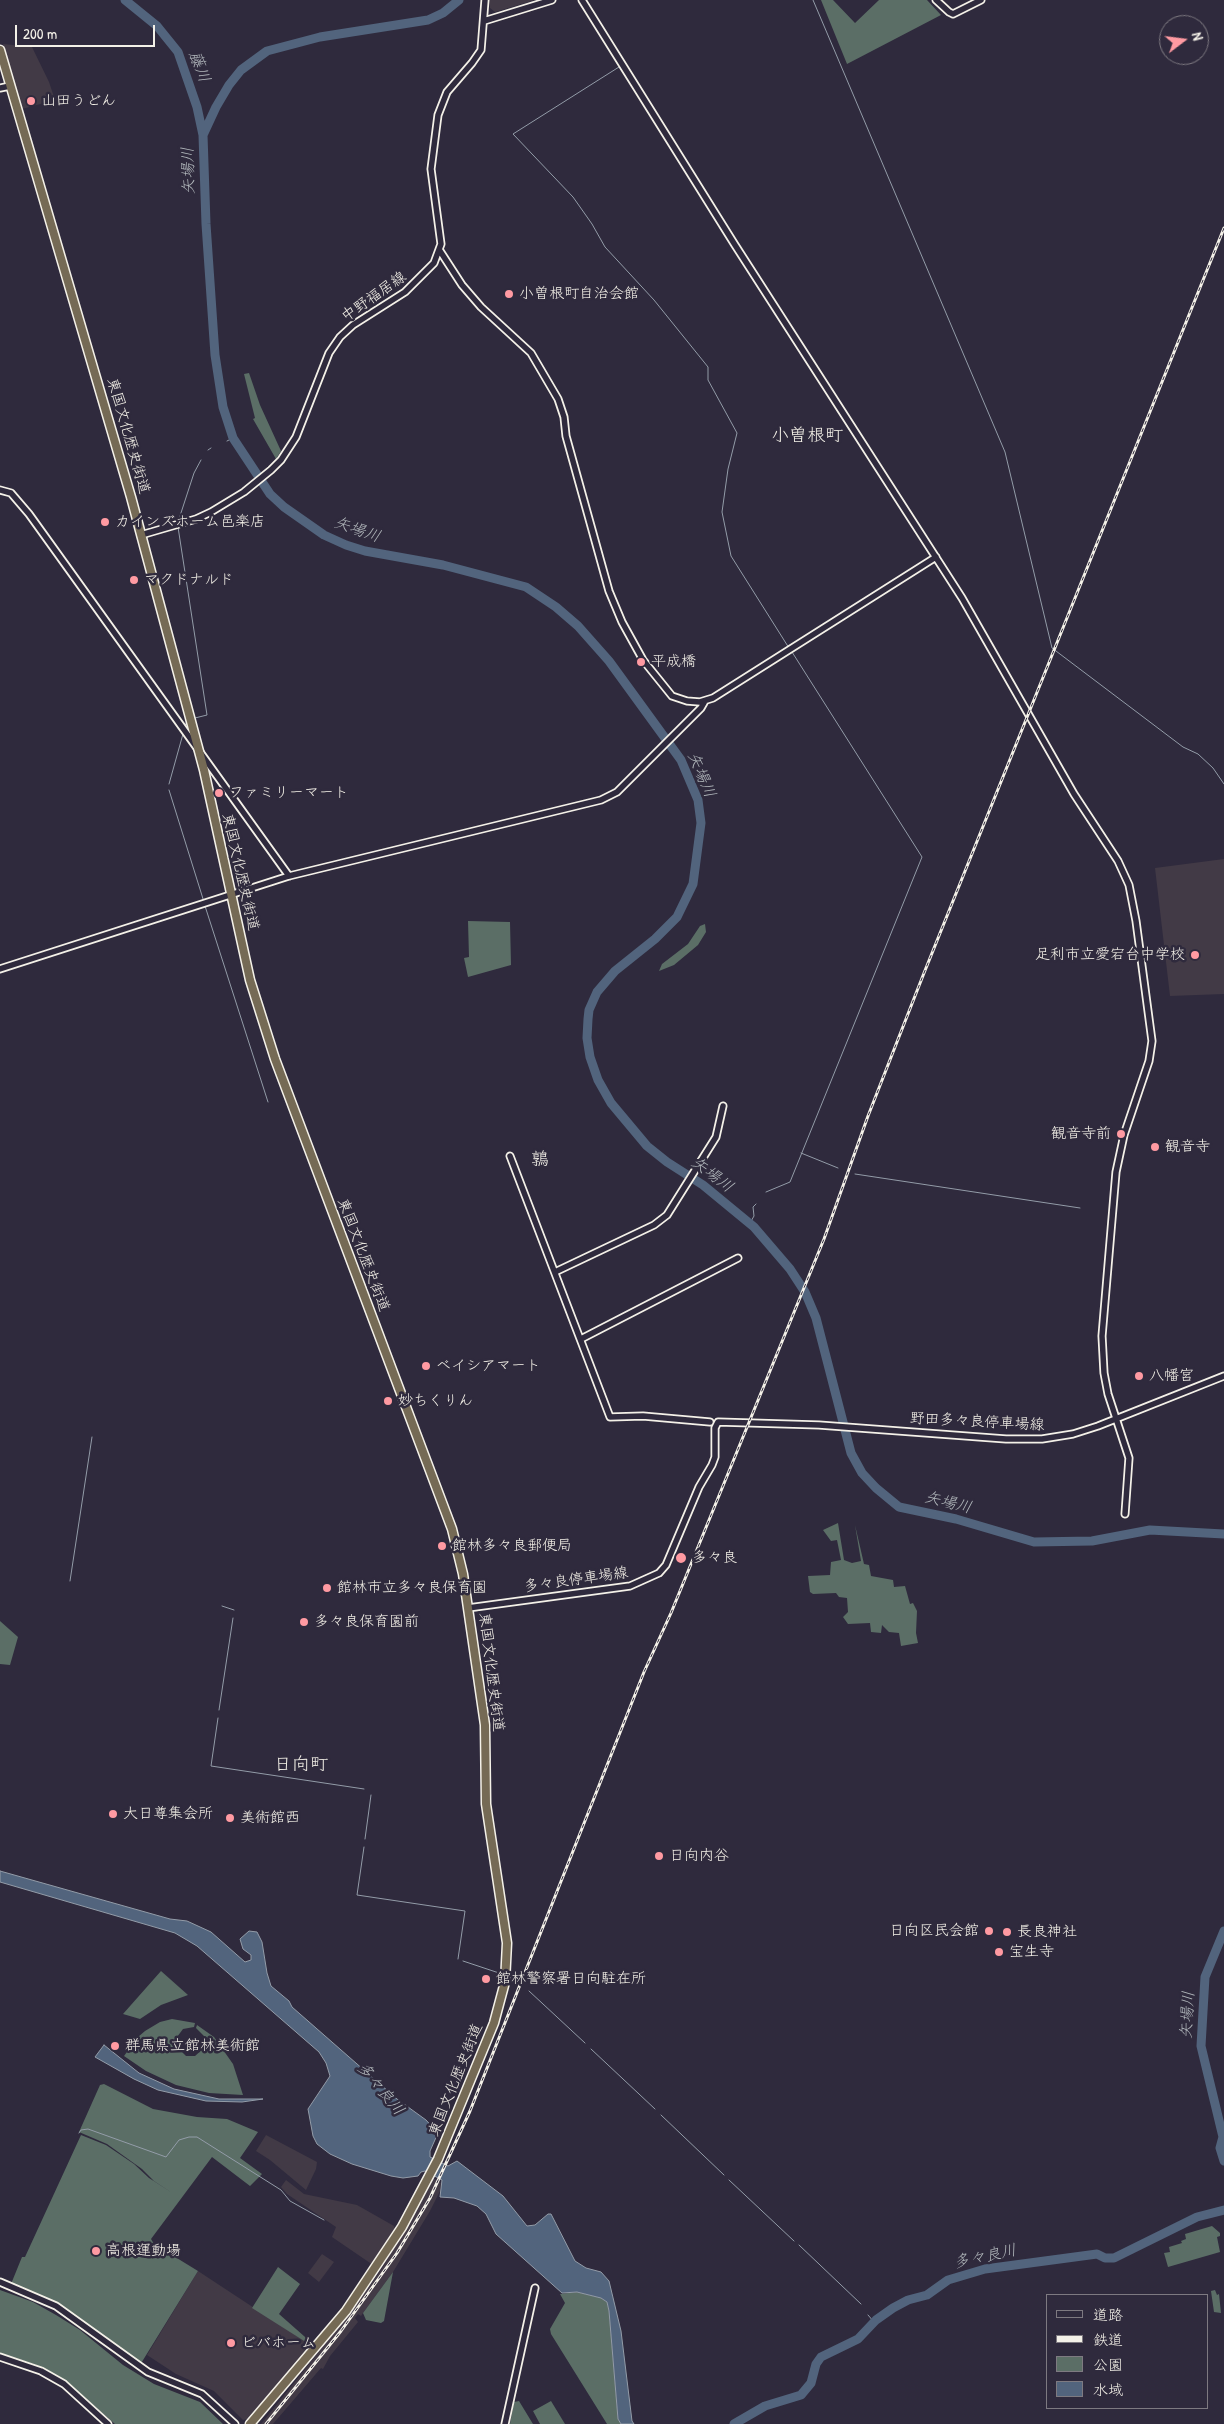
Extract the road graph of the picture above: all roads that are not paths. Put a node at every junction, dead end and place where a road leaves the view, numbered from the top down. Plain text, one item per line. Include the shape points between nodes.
1 (485, 0) edge
2 (552, 0) edge
3 (582, 0) edge
4 (936, 0) edge
5 (981, 0) edge
6 (484, 21) junction
7 (0, 50) edge
8 (10, 86) junction
9 (0, 88) edge
10 (440, 251) junction
11 (0, 490) edge
12 (141, 535) junction
13 (936, 557) junction
14 (705, 701) junction
15 (198, 750) junction
16 (289, 876) junction
17 (231, 895) junction
18 (0, 970) edge
19 (723, 1106) dead end
20 (510, 1156) dead end
21 (738, 1258) dead end
22 (555, 1272) junction
23 (581, 1339) junction
24 (1224, 1376) edge
25 (1115, 1419) junction
26 (710, 1422) dead end
27 (1125, 1514) dead end
28 (671, 1551) joint
29 (468, 1608) junction
30 (0, 2282) edge
31 (535, 2288) dead end
32 (0, 2357) edge
33 (108, 2424) edge
34 (234, 2424) edge
35 (250, 2424) edge
36 (505, 2424) edge

1 - 6 street
2 - 6 street
3 - 13 street
4 - 5 street via 953,14
6 - 10 street via 478,55 447,92 438,115 431,170 441,237
7 - 8 highway, 東国文化歴史街道
8 - 9 street
8 - 12 highway, 東国文化歴史街道 via 85,334
10 - 12 street, 中野福居線 via 417,283 340,337 329,353 296,437 278,464 248,489 196,519
10 - 14 street via 481,307 531,353 558,399 605,580 622,622 643,660 672,696 687,701
11 - 15 street via 11,493 29,514
12 - 15 highway, 東国文化歴史街道
13 - 14 street
13 - 25 street via 1074,794 1118,862 1133,900 1152,1041 1149,1061 1124,1135 1113,1193 1102,1350 1105,1382
14 - 16 street via 617,792 601,800
15 - 16 street
15 - 17 highway, 東国文化歴史街道
16 - 17 street
17 - 18 street
17 - 29 highway, 東国文化歴史街道 via 250,980 275,1059 446,1512
19 - 22 street via 718,1133 667,1215 654,1226
20 - 22 street
21 - 23 street
22 - 23 street
23 - 26 street via 610,1417 643,1416
24 - 25 street, 野田多々良停車場線
25 - 27 street via 1128,1458
25 - 28 street, 野田多々良停車場線 via 1073,1434 1036,1439 718,1422 714,1460
28 - 29 street, 多々良停車場線 via 662,1570 636,1584
29 - 35 highway, 東国文化歴史街道 via 485,1725 486,1800 504,1917 507,1960 502,1996 438,2158 402,2227 350,2306
30 - 34 street via 56,2306 148,2372 202,2394
31 - 36 street
32 - 33 street via 57,2380

